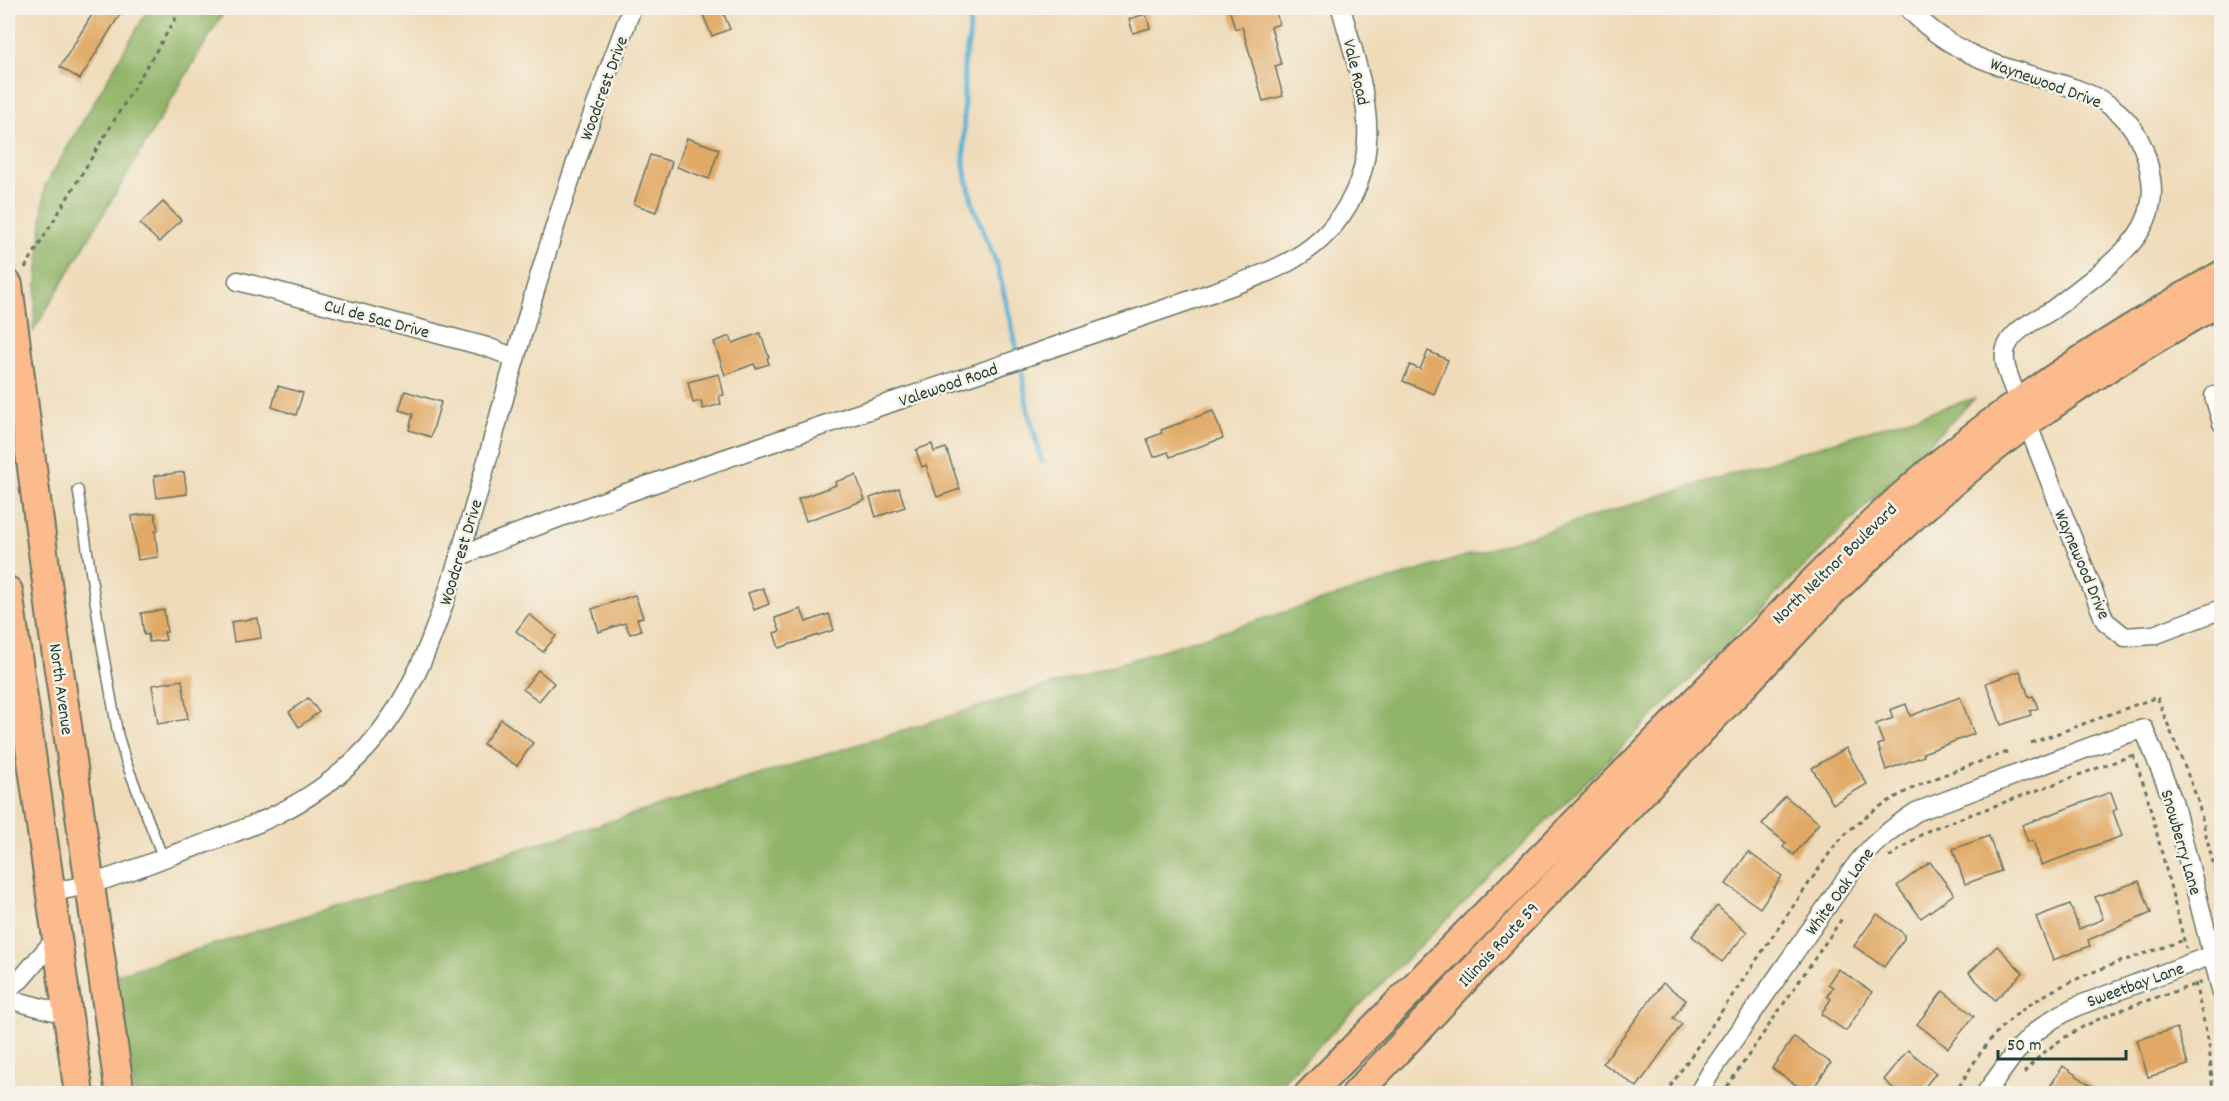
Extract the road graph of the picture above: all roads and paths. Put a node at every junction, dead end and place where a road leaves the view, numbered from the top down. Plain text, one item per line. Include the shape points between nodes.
1 (182, 8) edge
2 (632, 8) edge
3 (1341, 8) edge
4 (1908, 8) edge
5 (2214, 8) edge
6 (2222, 39) edge
7 (1368, 137) joint
8 (16, 277) edge
9 (238, 281) dead end
10 (2220, 289) edge
11 (515, 358) junction
12 (2214, 396) dead end
13 (2023, 413) junction
14 (2222, 423) edge
15 (78, 490) dead end
16 (460, 556) junction
17 (8, 591) edge
18 (2222, 609) edge
19 (2144, 729) joint
20 (2152, 748) junction
21 (2133, 755) junction
22 (1640, 794) joint
23 (163, 858) junction
24 (1887, 859) dead end
25 (90, 884) junction
26 (51, 892) junction
27 (1492, 906) joint
28 (1843, 917) dead end
29 (57, 937) junction
30 (2186, 950) dead end
31 (2212, 955) junction
32 (2204, 982) dead end
33 (2195, 985) junction
34 (8, 988) edge
35 (2222, 993) edge
36 (8, 999) edge
37 (69, 1015) junction
38 (2020, 1078) dead end
39 (79, 1094) edge
40 (120, 1094) edge
41 (1309, 1094) edge
42 (1356, 1094) edge
43 (1698, 1094) edge
44 (1722, 1094) edge
45 (1985, 1094) edge
46 (2213, 1094) edge

1 - 8 path
2 - 11 street, Woodcrest Drive via 576,164
3 - 7 street, Vale Road via 1364,92
4 - 13 street, Waynewood Drive via 1934,33 1968,53 2101,98 2129,125 2146,155 2153,189 2144,227 2111,263 2052,310 2021,329 2007,346 2004,360
5 - 6 path
7 - 16 street, Valewood Road via 1356,192 1335,225 1309,250 1254,278 564,515
8 - 25 main road, North Avenue via 53,628
9 - 11 street, Cul de Sac Drive via 488,347
10 - 13 main road, North Neltnor Boulevard via 2133,352
11 - 16 street, Woodcrest Drive
12 - 14 street
13 - 18 street, Waynewood Drive via 2105,621 2125,637 2154,635
13 - 22 main road, North Neltnor Boulevard via 1833,591
13 - 27 main road, North Neltnor Boulevard via 1938,466 1855,540
15 - 23 lane via 118,735
16 - 23 street, Woodcrest Drive via 419,669 395,713 358,757 290,809
17 - 26 main road
19 - 20 street, Snowberry Lane
19 - 43 street, White Oak Lane via 1916,812 1890,829 1852,869
20 - 21 path
20 - 31 street, Snowberry Lane via 2172,801
21 - 24 path via 1934,828
21 - 30 path via 2146,791
22 - 42 main road, Illinois Route 59
23 - 25 street, Woodcrest Drive
25 - 26 street, Woodcrest Drive
25 - 40 main road, North Avenue
26 - 29 main road
27 - 41 main road, Illinois Route 59
28 - 44 path
29 - 34 street via 21,979
29 - 37 main road
31 - 35 street, Snowberry Lane
31 - 45 street, Sweetbay Lane via 2075,1006 2053,1019 2015,1053
32 - 33 path
33 - 38 path via 2083,1026 2039,1056
33 - 46 path via 2209,1044
36 - 37 street
37 - 39 main road

